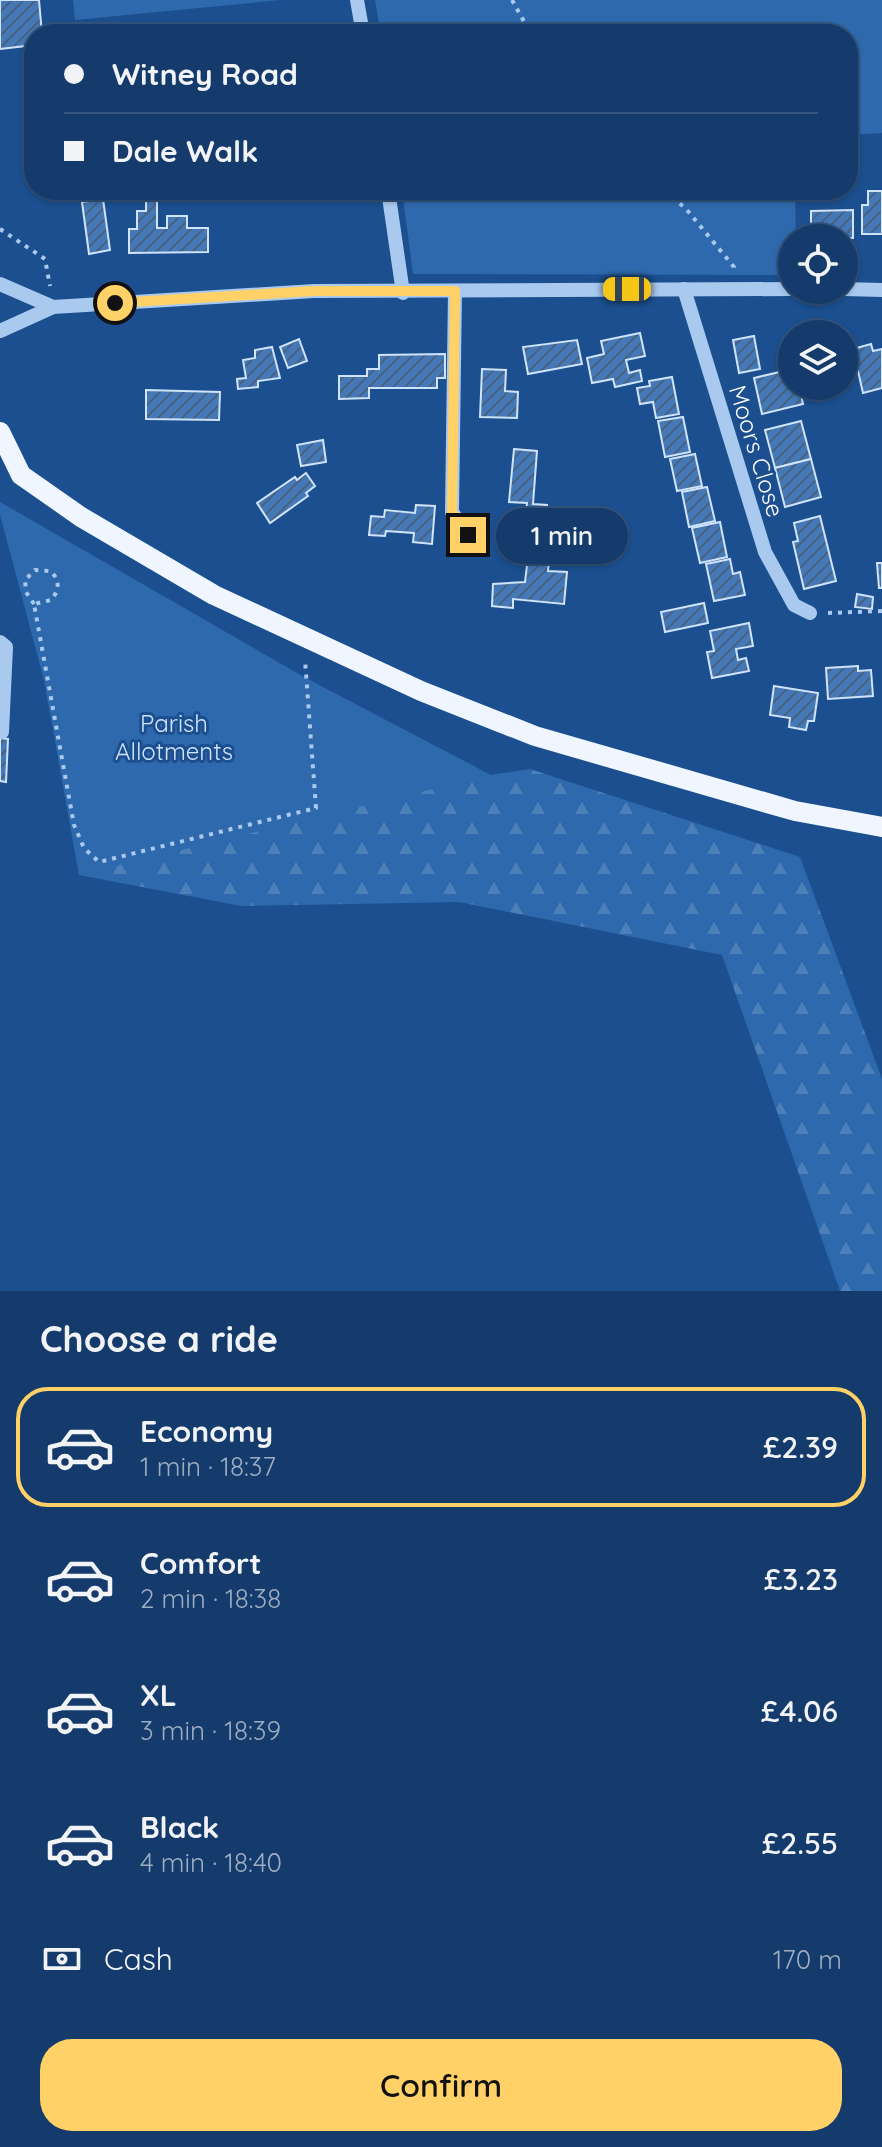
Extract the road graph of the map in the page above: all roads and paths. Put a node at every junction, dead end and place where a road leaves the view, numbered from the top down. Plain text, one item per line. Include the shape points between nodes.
1 (357, 0) edge
2 (512, 0) edge
3 (361, 24) edge
4 (525, 24) edge
5 (389, 200) edge
6 (676, 200) edge
7 (0, 229) edge
8 (0, 284) edge
9 (684, 289) junction
10 (778, 289) edge
11 (858, 289) edge
12 (731, 290) junction
13 (882, 290) edge
14 (455, 291) junction
15 (403, 293) junction
16 (53, 307) junction
17 (0, 331) edge
18 (0, 432) edge
19 (0, 467) edge
20 (21, 475) junction
21 (468, 535) dead end
22 (34, 604) junction
23 (882, 611) edge
24 (810, 613) joint
25 (315, 640) junction
26 (0, 642) edge
27 (2, 732) edge
28 (882, 827) edge

1 - 3 street
2 - 4 path
5 - 15 street
6 - 12 path via 734,267
7 - 16 path via 45,259
8 - 16 street
9 - 12 street
9 - 14 street
9 - 24 street, Moors Close via 765,552 794,605
10 - 12 street
11 - 13 street
14 - 15 street
14 - 21 street via 452,512
15 - 16 street via 314,291
16 - 17 street
18 - 20 main road
19 - 20 main road
20 - 25 main road via 214,595
22 - 22 path via 51,600 58,590 50,571 35,570 25,580
22 - 25 path via 74,825 84,848 99,862 316,808 303,665
23 - 24 path
25 - 28 main road via 421,691 535,736 795,811
26 - 27 street via 6,647

